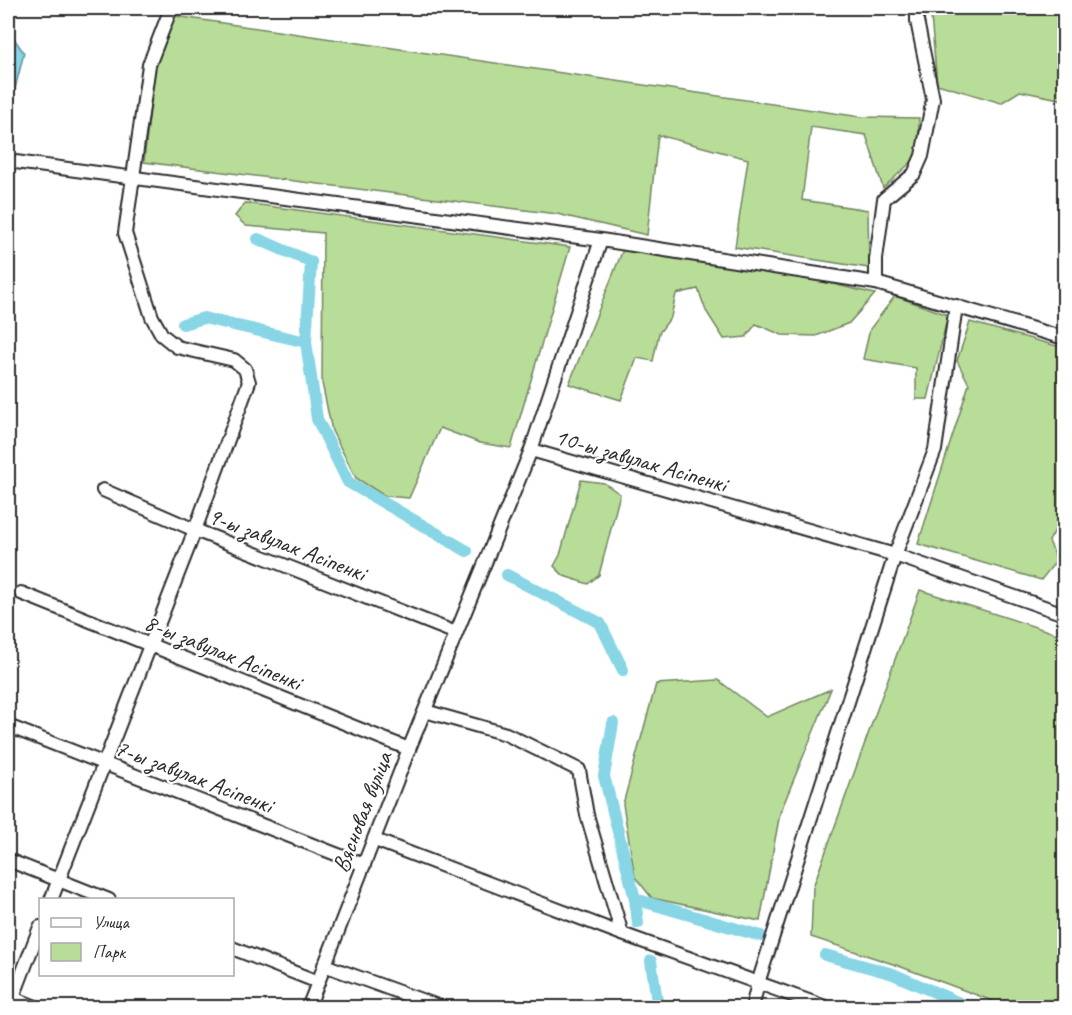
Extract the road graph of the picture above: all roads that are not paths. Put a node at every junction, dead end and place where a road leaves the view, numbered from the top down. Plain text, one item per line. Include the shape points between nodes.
1 (171, 8) edge
2 (917, 8) edge
3 (8, 161) edge
4 (134, 176) junction
5 (601, 240) junction
6 (876, 283) junction
7 (956, 306) junction
8 (1065, 338) edge
9 (531, 450) junction
10 (103, 490) dead end
11 (195, 530) junction
12 (895, 555) junction
13 (21, 593) dead end
14 (1065, 614) edge
15 (456, 633) junction
16 (150, 646) junction
17 (425, 711) junction
18 (8, 726) edge
19 (409, 749) junction
20 (104, 764) junction
21 (375, 840) junction
22 (8, 860) edge
23 (364, 865) junction
24 (59, 880) junction
25 (52, 898) edge
26 (104, 898) edge
27 (39, 929) edge
28 (622, 934) junction
29 (234, 949) edge
30 (324, 965) junction
31 (318, 982) junction
32 (758, 983) junction
33 (10, 1000) edge
34 (38, 1008) edge
35 (308, 1008) edge
36 (443, 1008) edge
37 (753, 1008) edge
38 (828, 1008) edge

1 - 4 street via 149,65
2 - 6 street via 933,99 922,156 914,174 884,199
3 - 4 street
4 - 5 street
4 - 11 street via 125,232 152,317 162,335 177,347 234,360 245,369 249,382
5 - 6 street
5 - 9 street
6 - 7 street
7 - 8 street
7 - 12 street via 935,450
9 - 12 street, 10-ы завулак Асіпенкі
9 - 15 street, 10-ы завулак Асіпенкі
10 - 11 street, 9-ы завулак Асіпенкі
11 - 15 street, 9-ы завулак Асіпенкі
11 - 16 street
12 - 14 street, 10-ы завулак Асіпенкі
12 - 32 street
13 - 16 street, 8-ы завулак Асіпенкі
15 - 17 street, Вясновая вуліца
16 - 19 street, 8-ы завулак Асіпенкі
16 - 20 street
17 - 19 street, Вясновая вуліца
17 - 28 street via 506,734 579,770 587,815
18 - 20 street, 7-ы завулак Асіпенкі
19 - 21 street, Вясновая вуліца
20 - 23 street, 7-ы завулак Асіпенкі
20 - 24 street
21 - 23 street, Вясновая вуліца
21 - 28 street
22 - 24 street
23 - 30 street, Вясновая вуліца
24 - 25 street
24 - 26 street
27 - 33 street
28 - 32 street
29 - 31 street
30 - 31 street, Вясновая вуліца
30 - 36 street
31 - 35 street, Вясновая вуліца
32 - 37 street
32 - 38 street
33 - 34 street

